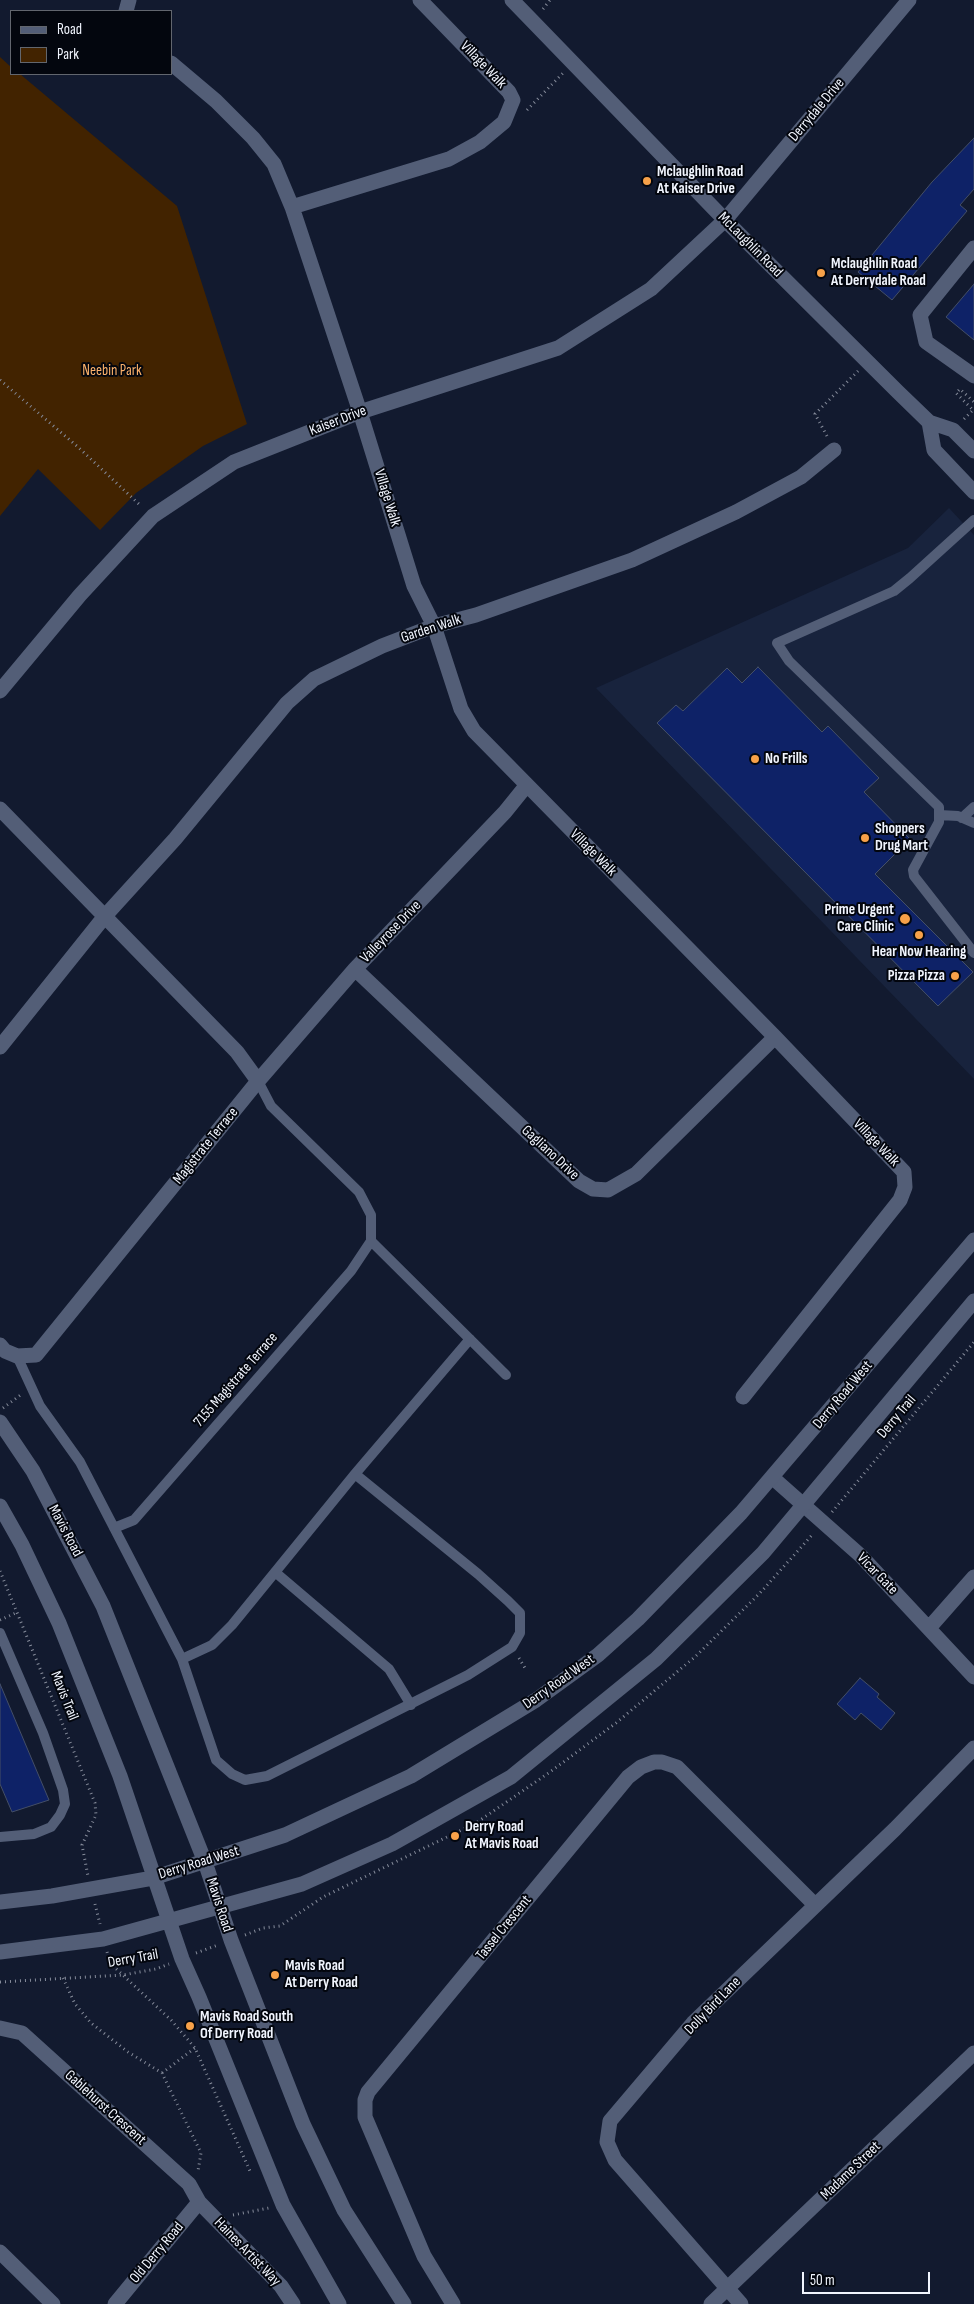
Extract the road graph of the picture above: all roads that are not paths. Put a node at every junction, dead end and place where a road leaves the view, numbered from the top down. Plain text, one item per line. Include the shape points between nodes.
1 (420, 0) edge
2 (512, 0) edge
3 (909, 0) edge
4 (172, 65) edge
5 (292, 208) junction
6 (725, 220) junction
7 (974, 248) edge
8 (974, 376) edge
9 (360, 412) junction
10 (929, 422) junction
11 (834, 450) road end
12 (974, 450) edge
13 (974, 492) edge
14 (974, 520) edge
15 (434, 626) junction
16 (0, 691) edge
17 (526, 786) junction
18 (974, 807) edge
19 (0, 809) edge
20 (938, 815) junction
21 (962, 818) junction
22 (974, 823) edge
23 (105, 916) junction
24 (974, 953) edge
25 (355, 970) junction
26 (775, 1037) junction
27 (0, 1046) edge
28 (258, 1081) junction
29 (974, 1240) edge
30 (371, 1241) junction
31 (974, 1301) edge
32 (470, 1339) junction
33 (0, 1346) edge
34 (17, 1356) junction
35 (506, 1375) dead end
36 (743, 1397) dead end
37 (0, 1422) edge
38 (355, 1474) junction
39 (773, 1478) junction
40 (804, 1505) junction
41 (0, 1506) edge
42 (114, 1528) junction
43 (275, 1572) junction
44 (974, 1577) edge
45 (929, 1628) junction
46 (0, 1633) edge
47 (182, 1659) junction
48 (974, 1677) edge
49 (411, 1705) junction
50 (974, 1748) edge
51 (0, 1837) edge
52 (205, 1862) junction
53 (153, 1878) junction
54 (0, 1902) edge
55 (815, 1905) junction
56 (220, 1907) junction
57 (169, 1922) junction
58 (0, 1952) edge
59 (0, 2028) edge
60 (974, 2053) edge
61 (199, 2202) junction
62 (0, 2252) edge
63 (728, 2289) junction
64 (53, 2304) edge
65 (115, 2304) edge
66 (292, 2304) edge
67 (339, 2304) edge
68 (404, 2304) edge
69 (453, 2304) edge
70 (711, 2304) edge
71 (741, 2304) edge

1 - 5 street, Village Walk via 510,92 513,100 504,122 480,142 449,159
2 - 6 street, McLaughlin Road
3 - 6 street, Derrydale Drive
4 - 5 street, Village Walk via 216,100 253,138 274,164
5 - 9 street, Village Walk
6 - 9 street, Kaiser Drive via 651,288 558,348
6 - 10 street, McLaughlin Road
7 - 8 street via 920,315 926,342
9 - 15 street, Village Walk via 414,586
9 - 16 street, Kaiser Drive via 234,462 152,516 80,595
10 - 12 street, McLaughlin Road via 953,430
10 - 13 street via 934,450
11 - 15 street, Garden Walk via 793,482 632,560 476,615
14 - 20 lane via 894,591 777,643 789,661 938,807
15 - 17 street, Village Walk via 461,709 474,731
15 - 23 street, Garden Walk via 382,646 314,679 287,703 175,839
17 - 25 street, Valleyrose Drive
17 - 26 street, Village Walk
18 - 21 lane
19 - 23 street
20 - 21 lane
20 - 24 lane via 938,822 913,870 914,876
21 - 22 lane
23 - 27 street
23 - 28 street via 237,1052
25 - 26 street, Gagliano Drive via 579,1181 593,1189 608,1190 636,1174
25 - 28 street, Valleyrose Drive
26 - 36 street, Village Walk via 904,1172 904,1187 894,1208
28 - 30 lane via 271,1106 359,1192 371,1215
28 - 34 street, Magistrate Terrace via 36,1355
29 - 39 street, Derry Road West
30 - 32 lane
30 - 42 lane, 7155 Magistrate Terrace via 351,1271 134,1520
31 - 40 street
32 - 35 lane
32 - 38 lane
33 - 34 street
34 - 42 lane via 40,1406 80,1462
37 - 52 street, Mavis Road via 33,1471 103,1606
38 - 43 lane
38 - 49 lane via 478,1574 520,1613 520,1633 512,1647
39 - 40 street, Vicar Gate
39 - 52 street, Derry Road West via 638,1619 598,1655 536,1700 412,1776 285,1835
40 - 45 street, Vicar Gate via 861,1556
40 - 56 street via 763,1552 656,1659 511,1777 392,1844 302,1884
41 - 53 street via 59,1623 120,1776
42 - 47 lane
43 - 47 lane via 212,1645
43 - 49 lane via 389,1669
44 - 45 street
45 - 48 street, Vicar Gate
46 - 51 lane via 42,1733 65,1804 51,1827 34,1834
47 - 49 lane via 216,1760 245,1780 267,1776
50 - 55 street, Dolly Bird Lane via 896,1829
52 - 53 street, Derry Road West
52 - 56 street, Mavis Road
53 - 54 street, Derry Road West
53 - 57 street
55 - 63 street, Dolly Bird Lane via 693,2023 610,2121 607,2142 615,2160
55 - 69 street, Tassel Crescent via 677,1767 654,1762 628,1777 368,2092 365,2100 365,2118 420,2247
56 - 57 street
56 - 68 street, Mavis Road via 303,2124 344,2210
57 - 58 street via 103,1939
57 - 67 street via 283,2205
59 - 61 street, Gablehurst Crescent via 22,2033 189,2184
60 - 63 street, Madame Street
61 - 65 street, Old Derry Road
61 - 66 street, Haines Artist Way via 281,2286
62 - 64 street
63 - 70 street
63 - 71 street

